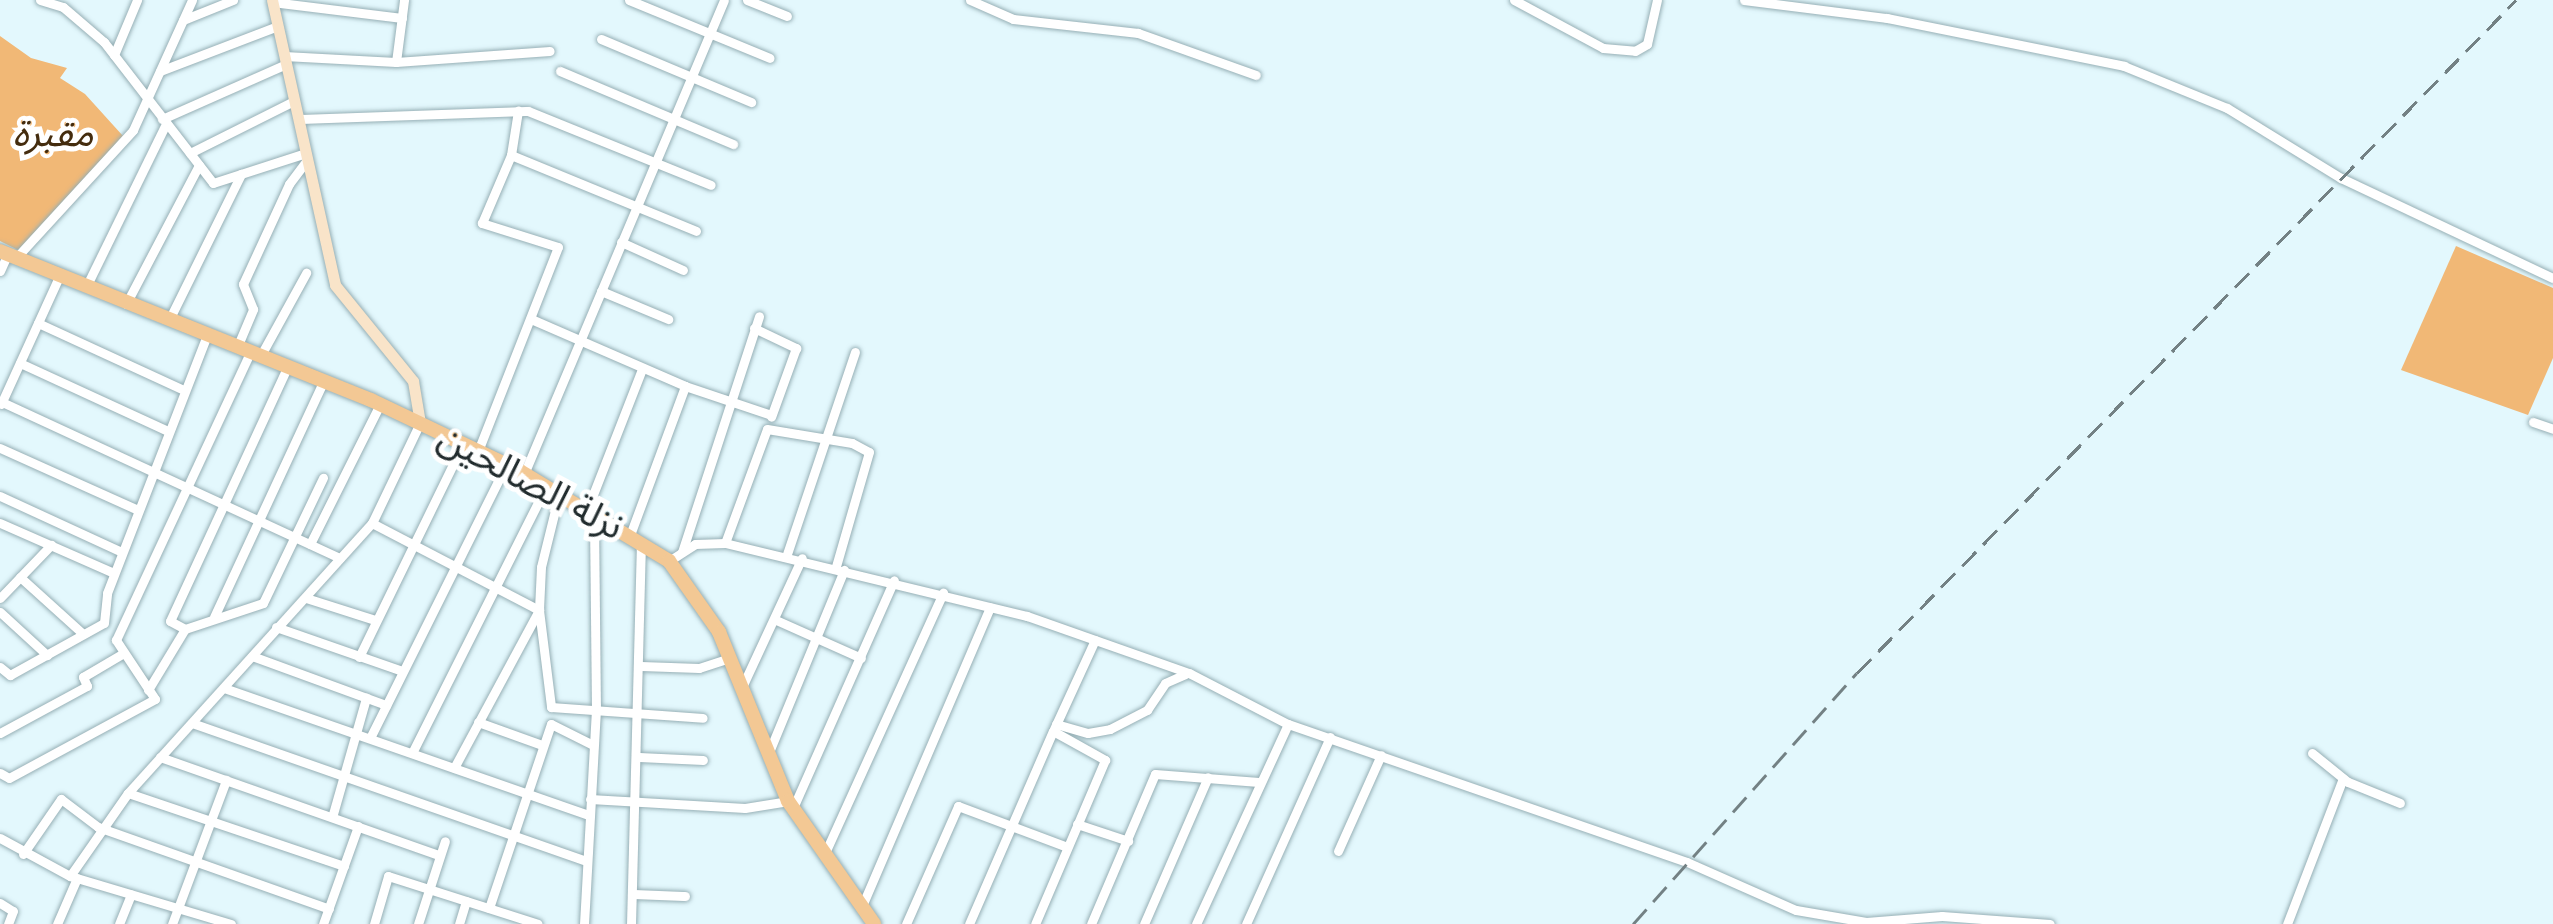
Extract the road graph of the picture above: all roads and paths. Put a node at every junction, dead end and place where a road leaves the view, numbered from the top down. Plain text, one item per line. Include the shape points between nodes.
1 (40, 0) edge
2 (137, 0) edge
3 (192, 0) edge
4 (233, 0) edge
5 (404, 0) edge
6 (629, 0) edge
7 (724, 0) edge
8 (747, 0) edge
9 (970, 0) edge
10 (1514, 0) edge
11 (1657, 0) edge
12 (1744, 0) edge
13 (272, 1) edge
14 (65, 4) edge
15 (774, 5) edge
16 (787, 16) dead end
17 (402, 18) junction
18 (184, 20) junction
19 (278, 26) junction
20 (710, 33) junction
21 (601, 39) dead end
22 (550, 52) dead end
23 (114, 55) junction
24 (770, 58) dead end
25 (285, 60) junction
26 (396, 62) junction
27 (160, 71) junction
28 (560, 71) dead end
29 (1256, 75) dead end
30 (691, 77) junction
31 (147, 100) junction
32 (294, 101) junction
33 (752, 102) dead end
34 (518, 111) junction
35 (298, 118) junction
36 (674, 118) junction
37 (164, 121) junction
38 (733, 144) dead end
39 (190, 153) junction
40 (512, 155) junction
41 (306, 157) junction
42 (655, 162) junction
43 (200, 165) junction
44 (242, 174) junction
45 (711, 185) dead end
46 (637, 205) junction
47 (696, 231) dead end
48 (621, 242) junction
49 (5, 254) edge
50 (684, 270) dead end
51 (0, 272) edge
52 (306, 273) dead end
53 (58, 277) junction
54 (2553, 278) edge
55 (86, 288) junction
56 (601, 291) junction
57 (126, 304) junction
58 (759, 316) dead end
59 (668, 319) dead end
60 (169, 320) junction
61 (531, 320) junction
62 (38, 323) junction
63 (754, 328) junction
64 (206, 335) junction
65 (579, 343) junction
66 (250, 351) junction
67 (855, 352) dead end
68 (20, 363) junction
69 (288, 366) junction
70 (642, 368) junction
71 (324, 380) junction
72 (685, 386) junction
73 (184, 390) junction
74 (728, 400) junction
75 (1, 404) edge
76 (380, 404) junction
77 (772, 414) junction
78 (2533, 422) dead end
79 (420, 423) junction
80 (766, 429) junction
81 (2553, 429) edge
82 (168, 431) junction
83 (824, 438) junction
84 (463, 444) junction
85 (0, 448) edge
86 (478, 451) junction
87 (506, 465) junction
88 (152, 471) junction
89 (524, 474) junction
90 (323, 478) dead end
91 (188, 488) junction
92 (553, 490) junction
93 (0, 496) edge
94 (222, 504) junction
95 (138, 510) junction
96 (591, 512) junction
97 (258, 520) junction
98 (0, 523) edge
99 (372, 523) junction
100 (293, 536) junction
101 (635, 538) junction
102 (310, 544) junction
103 (414, 544) junction
104 (725, 544) junction
105 (51, 545) junction
106 (122, 552) junction
107 (787, 554) junction
108 (675, 557) junction
109 (340, 558) junction
110 (802, 558) junction
111 (454, 565) junction
112 (840, 568) junction
113 (114, 573) junction
114 (20, 577) junction
115 (894, 580) junction
116 (497, 588) junction
117 (943, 593) junction
118 (0, 598) edge
119 (306, 598) junction
120 (990, 607) junction
121 (538, 610) junction
122 (0, 612) edge
123 (214, 617) junction
124 (375, 620) junction
125 (776, 620) junction
126 (276, 627) junction
127 (185, 629) junction
128 (84, 634) junction
129 (816, 638) junction
130 (1095, 640) junction
131 (122, 654) junction
132 (46, 655) junction
133 (252, 656) junction
134 (358, 657) junction
135 (730, 658) junction
136 (861, 658) junction
137 (641, 666) junction
138 (0, 667) edge
139 (402, 671) junction
140 (1189, 673) junction
141 (742, 687) junction
142 (224, 688) junction
143 (148, 690) junction
144 (366, 698) junction
145 (386, 705) junction
146 (596, 711) junction
147 (641, 714) junction
148 (703, 718) dead end
149 (478, 722) junction
150 (192, 723) junction
151 (1288, 724) junction
152 (1054, 728) junction
153 (1, 730) edge
154 (355, 733) junction
155 (1330, 737) junction
156 (370, 738) junction
157 (594, 744) junction
158 (542, 745) junction
159 (412, 753) junction
160 (2312, 754) dead end
161 (768, 755) junction
162 (1381, 755) junction
163 (160, 757) junction
164 (638, 757) junction
165 (703, 760) dead end
166 (454, 768) junction
167 (0, 773) edge
168 (1208, 777) junction
169 (345, 778) junction
170 (2343, 778) junction
171 (226, 780) junction
172 (1259, 782) junction
173 (128, 792) junction
174 (523, 792) junction
175 (590, 799) junction
176 (636, 801) junction
177 (2400, 803) dead end
178 (791, 805) junction
179 (333, 814) junction
180 (588, 815) junction
181 (210, 820) junction
182 (1076, 824) junction
183 (358, 826) junction
184 (1014, 826) junction
185 (98, 827) junction
186 (509, 834) junction
187 (0, 838) edge
188 (1128, 841) junction
189 (445, 842) dead end
190 (1066, 846) junction
191 (1338, 850) dead end
192 (824, 853) junction
193 (24, 854) junction
194 (438, 855) junction
195 (586, 861) junction
196 (196, 862) junction
197 (344, 866) junction
198 (74, 877) junction
199 (429, 889) junction
200 (130, 894) junction
201 (632, 894) junction
202 (685, 896) dead end
203 (466, 901) junction
204 (0, 903) edge
205 (862, 906) junction
206 (180, 908) junction
207 (489, 908) junction
208 (329, 909) junction
209 (217, 922) edge
210 (8, 924) edge
211 (57, 924) edge
212 (119, 924) edge
213 (172, 924) edge
214 (232, 924) edge
215 (323, 924) edge
216 (374, 924) edge
217 (418, 924) edge
218 (459, 924) edge
219 (538, 924) edge
220 (584, 924) edge
221 (630, 924) edge
222 (874, 924) edge
223 (906, 924) edge
224 (969, 924) edge
225 (1035, 924) edge
226 (1091, 924) edge
227 (1144, 924) edge
228 (1196, 924) edge
229 (1246, 924) edge
230 (2050, 924) edge
231 (2287, 924) edge

1 - 14 street
2 - 23 street
3 - 18 street
4 - 18 street
5 - 17 street
6 - 20 street
7 - 20 street
8 - 15 street
9 - 29 street via 1013,19 1148,36
10 - 11 street via 1603,48 1635,51 1646,44
12 - 54 street via 1887,18 2124,66 2227,108 2341,178
13 - 17 street
13 - 19 street
14 - 23 street
15 - 16 street
17 - 26 street
18 - 27 street
19 - 25 street
19 - 27 street
20 - 24 street
20 - 30 street
21 - 30 street
22 - 26 street
23 - 31 street
25 - 26 street
25 - 32 street
25 - 37 street
27 - 31 street
28 - 36 street
30 - 33 street
30 - 36 street
31 - 37 street
31 - 49 street via 133,130
32 - 35 street
32 - 39 street
34 - 35 street
34 - 40 street
34 - 42 street
35 - 41 street
36 - 38 street
36 - 42 street
37 - 39 street
37 - 55 street
39 - 43 street
40 - 46 street
40 - 61 street via 482,223 558,247
41 - 44 street
41 - 66 street via 243,284 253,306
41 - 79 street via 335,285 413,381
42 - 45 street
42 - 46 street
43 - 44 street via 213,182
43 - 57 street
44 - 60 street
46 - 47 street
46 - 48 street
48 - 50 street
48 - 56 street
49 - 51 street
49 - 53 main road, نزلة الصالحين
52 - 66 street
53 - 55 main road, نزلة الصالحين
53 - 62 street
55 - 57 main road, نزلة الصالحين
56 - 59 street
56 - 65 street
57 - 60 main road, نزلة الصالحين
58 - 63 street
60 - 64 main road, نزلة الصالحين
61 - 65 street
61 - 86 street
62 - 68 street
62 - 73 street
63 - 74 street
63 - 77 street via 796,348
64 - 66 main road, نزلة الصالحين
64 - 73 street
65 - 70 street
65 - 89 street
66 - 69 main road, نزلة الصالحين
66 - 91 street
67 - 83 street
68 - 75 street
68 - 82 street
69 - 71 main road, نزلة الصالحين
69 - 94 street
70 - 72 street
70 - 96 street
71 - 76 main road, نزلة الصالحين
71 - 97 street
72 - 74 street
72 - 101 street
73 - 82 street
74 - 77 street
74 - 108 street
75 - 88 street
76 - 79 main road, نزلة الصالحين
76 - 102 street
77 - 80 street
78 - 81 street
79 - 84 main road, نزلة الصالحين
79 - 99 street
80 - 83 street
80 - 104 street
82 - 88 street
83 - 107 street
83 - 112 street via 870,452
84 - 86 main road, نزلة الصالحين
84 - 103 street
85 - 95 street
86 - 87 main road, نزلة الصالحين
87 - 89 main road, نزلة الصالحين
87 - 111 street
88 - 91 street
88 - 95 street
89 - 92 main road, نزلة الصالحين
90 - 100 street
91 - 94 street
91 - 131 street via 116,640
92 - 96 main road, نزلة الصالحين
92 - 116 street
92 - 121 street
93 - 106 street
94 - 97 street
94 - 127 street via 170,621
95 - 106 street
96 - 101 main road, نزلة الصالحين
96 - 146 street
97 - 100 street
97 - 123 street
98 - 105 street
99 - 103 street
99 - 109 street
100 - 102 street
100 - 123 street via 263,603
101 - 108 main road, نزلة الصالحين
101 - 137 street
102 - 109 street
103 - 111 street
103 - 124 street
104 - 107 street
104 - 108 street
105 - 113 street
105 - 114 street
106 - 113 street
107 - 110 street
108 - 135 main road, نزلة الصالحين
109 - 119 street
110 - 112 street
110 - 125 street
111 - 116 street
111 - 139 street
112 - 115 street
112 - 129 street
113 - 128 street via 104,623
114 - 118 street
114 - 128 street
115 - 117 street
115 - 136 street
116 - 121 street
116 - 159 street
117 - 120 street
117 - 192 street
119 - 124 street
119 - 126 street
120 - 130 street
120 - 205 street
121 - 146 street via 550,707
121 - 149 street
122 - 132 street
123 - 127 street
124 - 134 street
125 - 129 street
125 - 141 street
126 - 133 street
126 - 134 street
127 - 143 street
128 - 132 street
129 - 136 street
129 - 161 street
130 - 140 street
130 - 152 street
131 - 143 street
131 - 153 street via 83,677 87,686
132 - 138 street via 10,675
133 - 142 street
133 - 144 street
134 - 139 street
135 - 137 street via 699,668
135 - 141 main road, نزلة الصالحين
136 - 178 street
137 - 147 street
139 - 145 street
140 - 151 street
140 - 152 street via 1174,677 1147,710 1110,729
141 - 161 main road, نزلة الصالحين
142 - 150 street
142 - 154 street
143 - 167 street via 155,699 101,730 9,778
144 - 145 street
144 - 154 street
145 - 156 street
146 - 147 street
146 - 157 street
147 - 148 street
147 - 164 street
149 - 158 street
149 - 166 street
150 - 163 street
150 - 169 street
151 - 155 street
151 - 172 street
152 - 182 street via 1104,756
152 - 184 street
154 - 156 street
154 - 169 street
155 - 162 street
155 - 229 street
156 - 159 street
157 - 158 street via 551,724
157 - 175 street
158 - 174 street
159 - 166 street
160 - 170 street
161 - 178 main road, نزلة الصالحين
162 - 191 street
162 - 230 street via 1687,862 1796,910 1866,922 1942,916
163 - 171 street
163 - 173 street
164 - 165 street
164 - 176 street
166 - 174 street
168 - 172 street
168 - 188 street via 1155,774
168 - 227 street
169 - 179 street
169 - 186 street
170 - 177 street
170 - 231 street
171 - 179 street
171 - 181 street
172 - 228 street
173 - 181 street
173 - 185 street
174 - 180 street
174 - 186 street
175 - 176 street
175 - 180 street
176 - 178 street
176 - 201 street
178 - 192 main road, نزلة الصالحين
179 - 183 street
180 - 195 street
181 - 196 street
181 - 197 street
182 - 188 street
182 - 190 street
183 - 194 street
183 - 197 street
184 - 190 street
184 - 223 street via 958,806
184 - 224 street
185 - 193 street via 61,799
185 - 196 street
185 - 198 street
186 - 195 street
186 - 207 street
187 - 193 street
188 - 226 street
189 - 194 street
190 - 225 street
192 - 205 main road, نزلة الصالحين
193 - 198 street
194 - 199 street
195 - 220 street
196 - 206 street
196 - 208 street
197 - 208 street
198 - 200 street
198 - 211 street
199 - 203 street
199 - 216 street via 388,876
199 - 217 street
200 - 206 street
200 - 212 street
201 - 202 street
201 - 221 street
203 - 207 street
203 - 218 street
204 - 210 street via 13,911
205 - 222 main road, نزلة الصالحين
206 - 209 street
206 - 213 street
207 - 219 street
208 - 215 street
209 - 214 street

